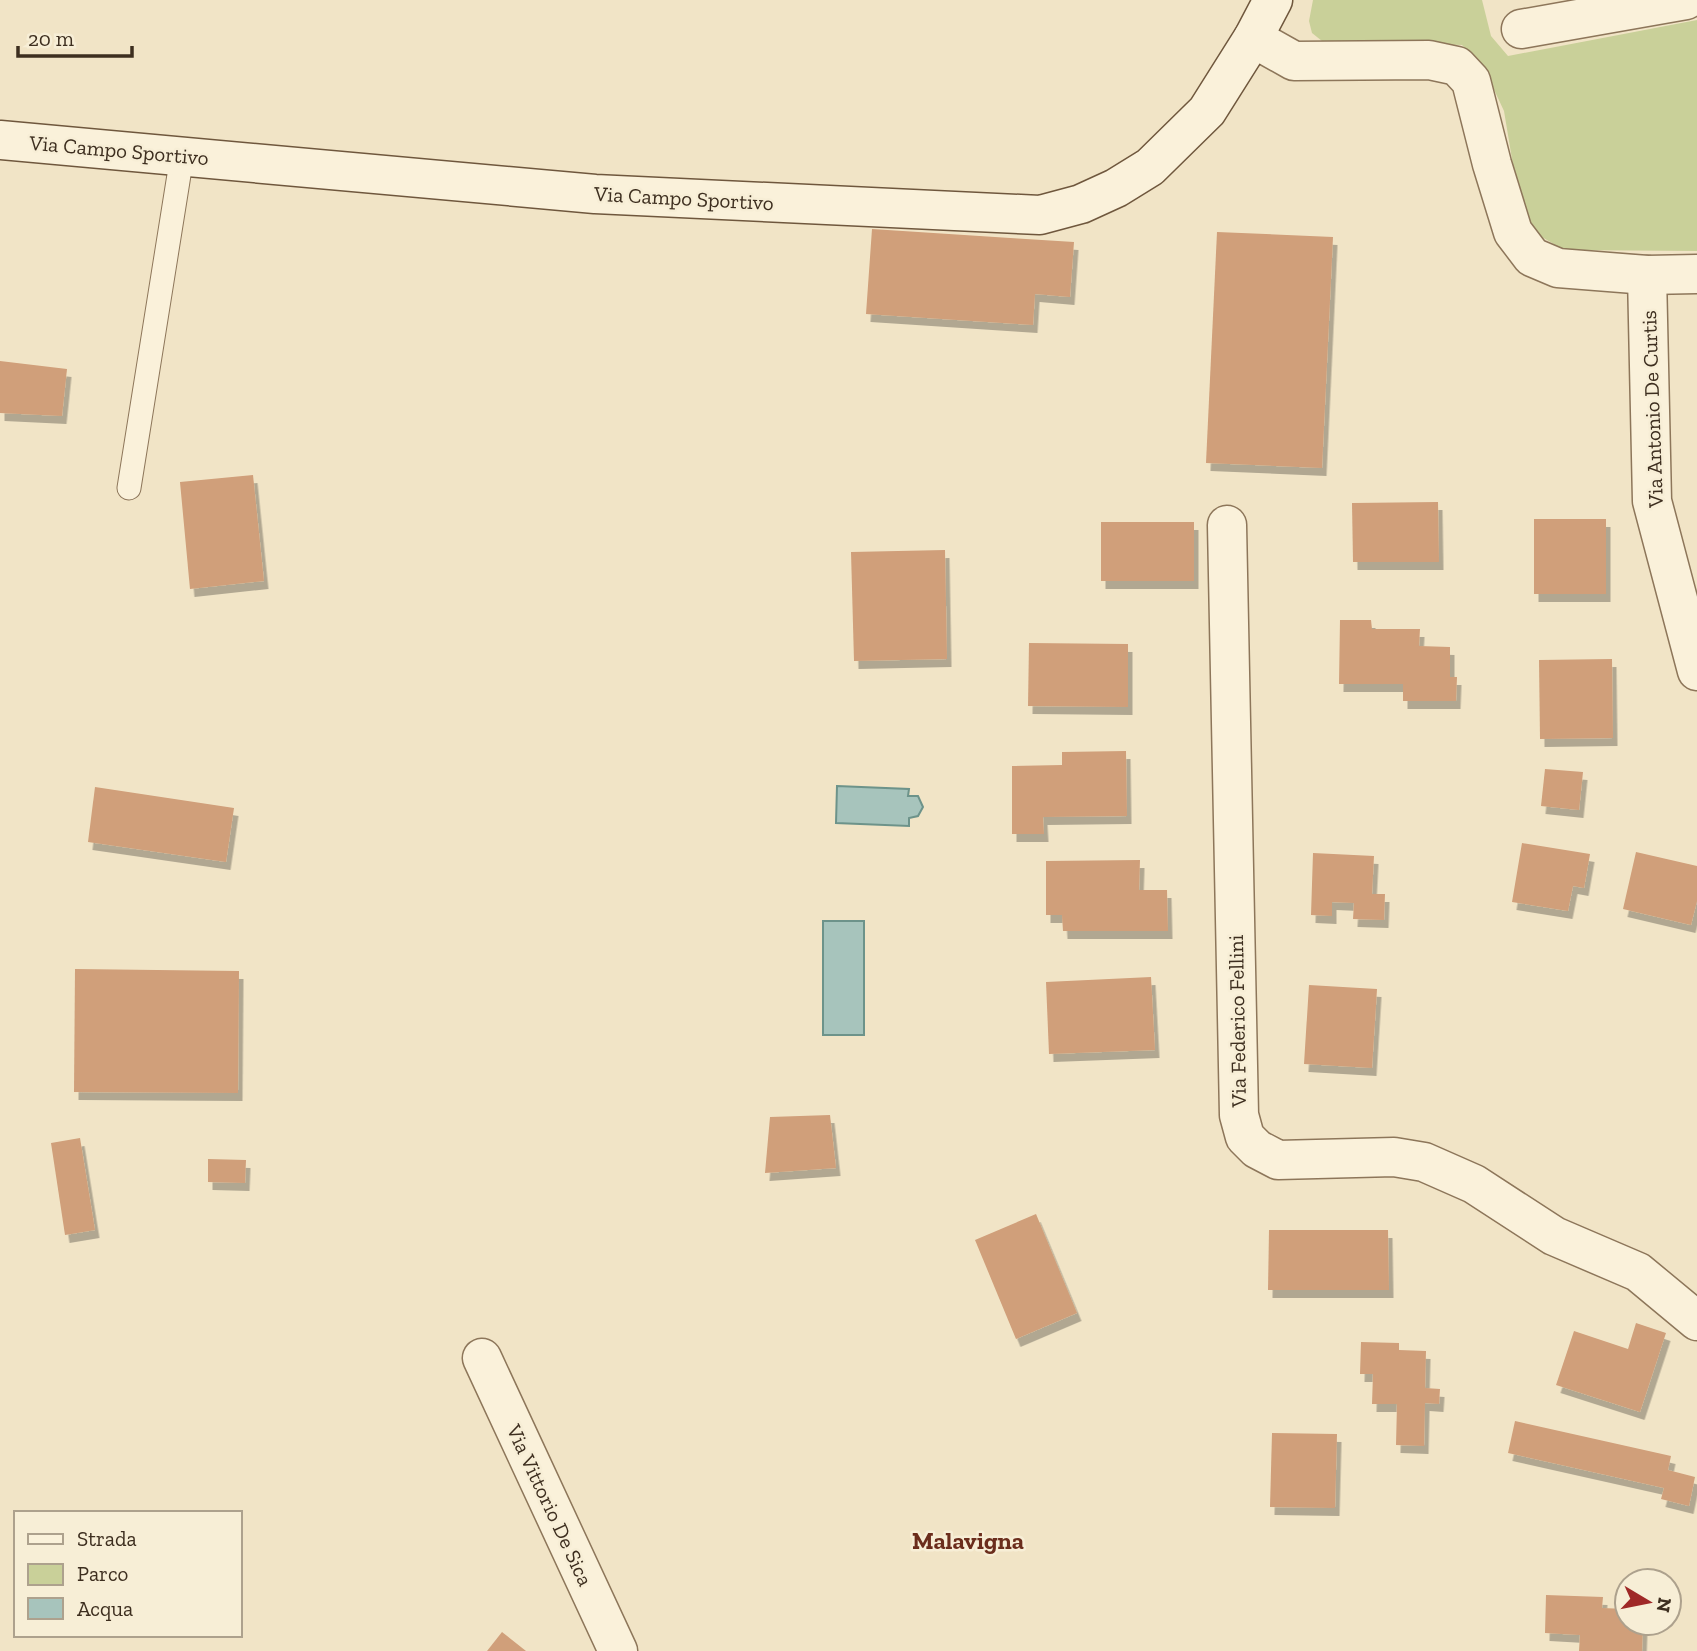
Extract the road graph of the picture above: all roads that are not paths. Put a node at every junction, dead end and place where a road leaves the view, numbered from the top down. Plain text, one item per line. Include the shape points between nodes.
1 (1273, 0) edge
2 (1686, 0) edge
3 (1521, 29) dead end
4 (1253, 38) junction
5 (0, 139) edge
6 (182, 156) junction
7 (1697, 274) edge
8 (1647, 275) junction
9 (129, 488) dead end
10 (1227, 525) dead end
11 (1697, 671) edge
12 (1697, 1321) edge
13 (481, 1358) dead end
14 (618, 1651) edge

1 - 4 street, Via Campo Sportivo
2 - 3 street
4 - 6 street, Via Campo Sportivo via 1207,111 1150,167 1081,204 1041,215 595,194
4 - 8 street via 1294,61 1429,60 1457,66 1471,81 1513,232 1532,257 1558,268
5 - 6 street, Via Campo Sportivo
6 - 9 lane
7 - 8 street
8 - 11 street, Via Antonio De Curtis via 1652,501
10 - 12 street, Via Federico Fellini via 1239,1115 1245,1137 1278,1160 1394,1157 1424,1161 1474,1184 1554,1236 1639,1272
13 - 14 street, Via Vittorio De Sica

